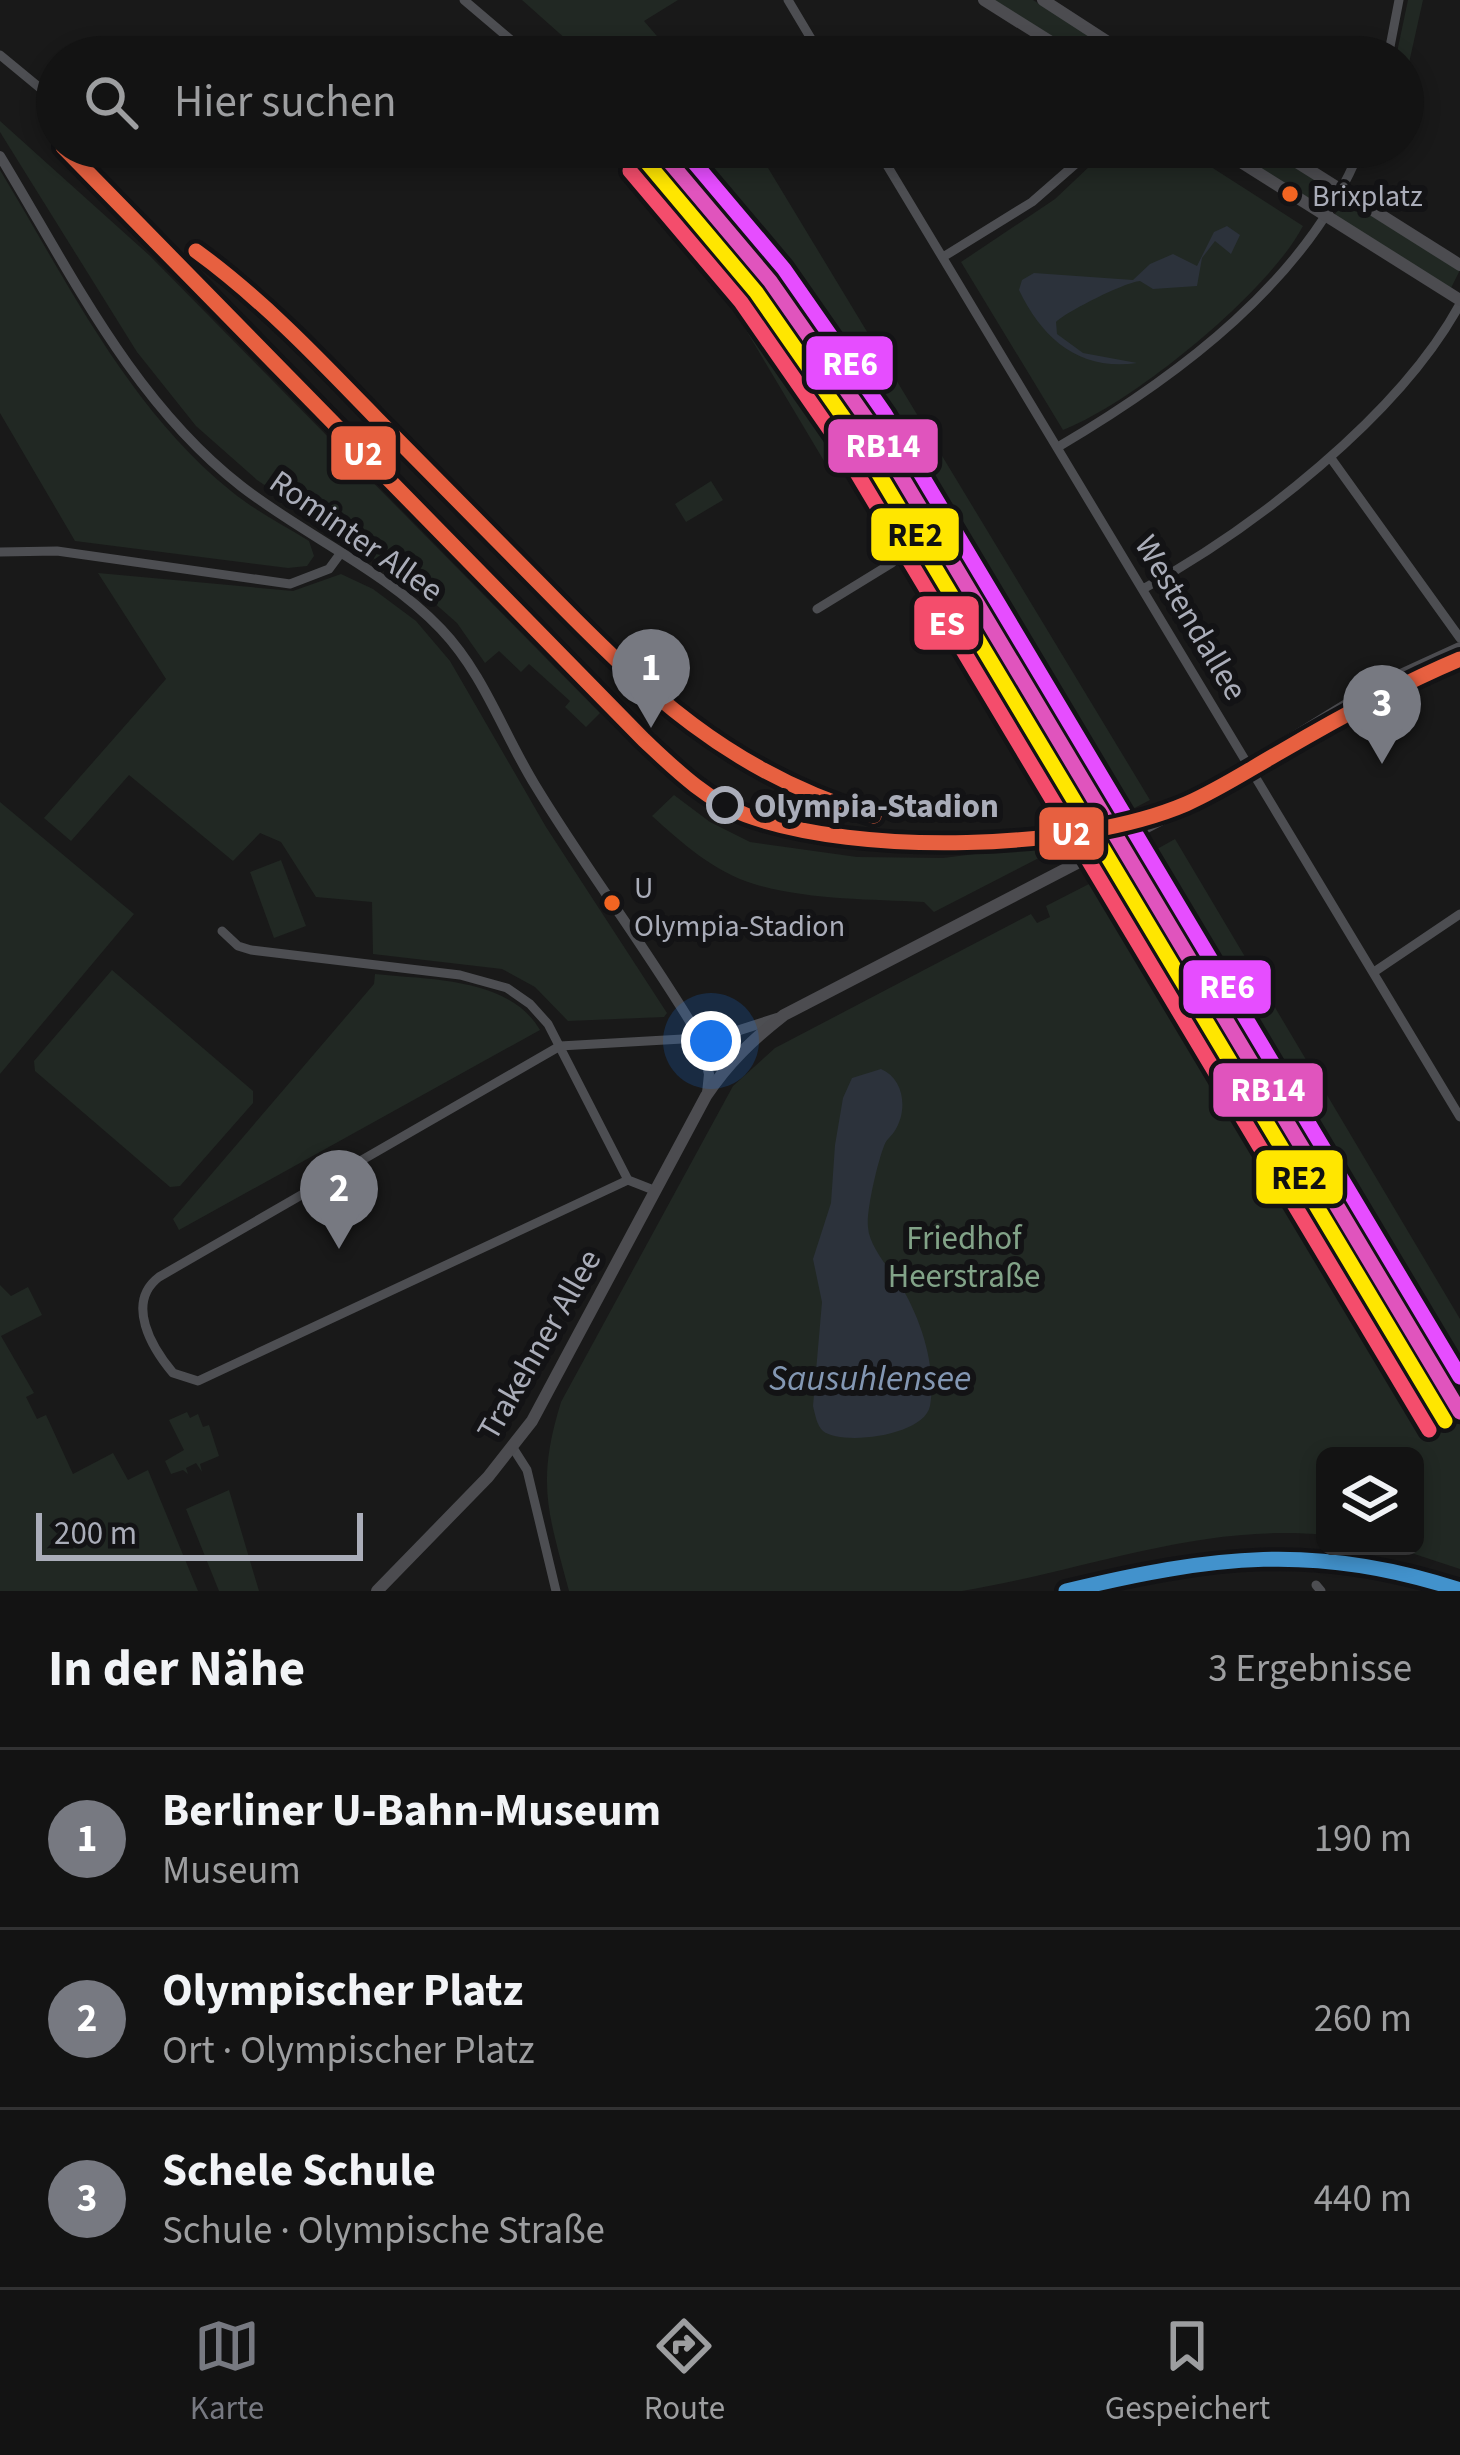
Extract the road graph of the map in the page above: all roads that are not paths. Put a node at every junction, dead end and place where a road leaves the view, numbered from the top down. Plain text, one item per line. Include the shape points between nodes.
1 (464, 0) edge
2 (788, 0) edge
3 (984, 0) edge
4 (1043, 0) edge
5 (1400, 0) edge
6 (506, 36) edge
7 (809, 36) edge
8 (1041, 36) edge
9 (1099, 36) edge
10 (1392, 36) edge
11 (0, 55) edge
12 (36, 85) edge
13 (0, 156) edge
14 (653, 168) edge
15 (890, 168) edge
16 (1071, 168) edge
17 (1250, 168) edge
18 (1306, 168) edge
19 (1352, 168) edge
20 (1343, 191) junction
21 (1324, 215) junction
22 (947, 255) junction
23 (1460, 265) edge
24 (1460, 303) edge
25 (1058, 447) junction
26 (1330, 457) junction
27 (0, 552) edge
28 (340, 554) junction
29 (1143, 589) junction
30 (817, 609) dead end
31 (1460, 638) edge
32 (1460, 648) edge
33 (1250, 767) junction
34 (1460, 914) edge
35 (222, 931) dead end
36 (1373, 973) junction
37 (784, 1015) junction
38 (700, 1038) junction
39 (560, 1046) junction
40 (706, 1096) junction
41 (1460, 1117) edge
42 (628, 1180) junction
43 (656, 1191) junction
44 (513, 1448) junction
45 (377, 1591) edge
46 (556, 1591) edge

1 - 6 street
2 - 7 street
3 - 8 main road
4 - 9 main road
5 - 10 street
11 - 12 street
13 - 28 street, Rominter Allee via 165,412 241,485
14 - 30 street via 727,262 897,547 892,563
15 - 22 street, Westendallee
16 - 22 street
17 - 21 main road
18 - 20 main road
19 - 20 street
20 - 21 street
20 - 23 main road
21 - 24 main road
21 - 25 street via 1210,344
22 - 25 street, Westendallee
24 - 26 street via 1405,380
25 - 29 street, Westendallee
26 - 29 street via 1226,538
26 - 31 street
27 - 28 street via 57,551 290,584 329,568
28 - 38 street, Rominter Allee via 412,602 460,651 557,820
29 - 33 street, Westendallee
32 - 33 main road, Trakehner Allee via 1377,686
33 - 36 street, Westendallee
33 - 37 main road, Trakehner Allee
34 - 36 street
35 - 39 street via 251,950 497,985 530,1004
36 - 41 street, Westendallee
37 - 38 street
37 - 40 main road, Trakehner Allee via 730,1060
38 - 39 street
38 - 40 street
39 - 42 street
39 - 42 street via 150,1284 142,1310 164,1363 198,1381
40 - 43 main road, Trakehner Allee
42 - 43 street
43 - 44 main road, Trakehner Allee
44 - 45 main road, Trakehner Allee
44 - 46 street via 526,1470

